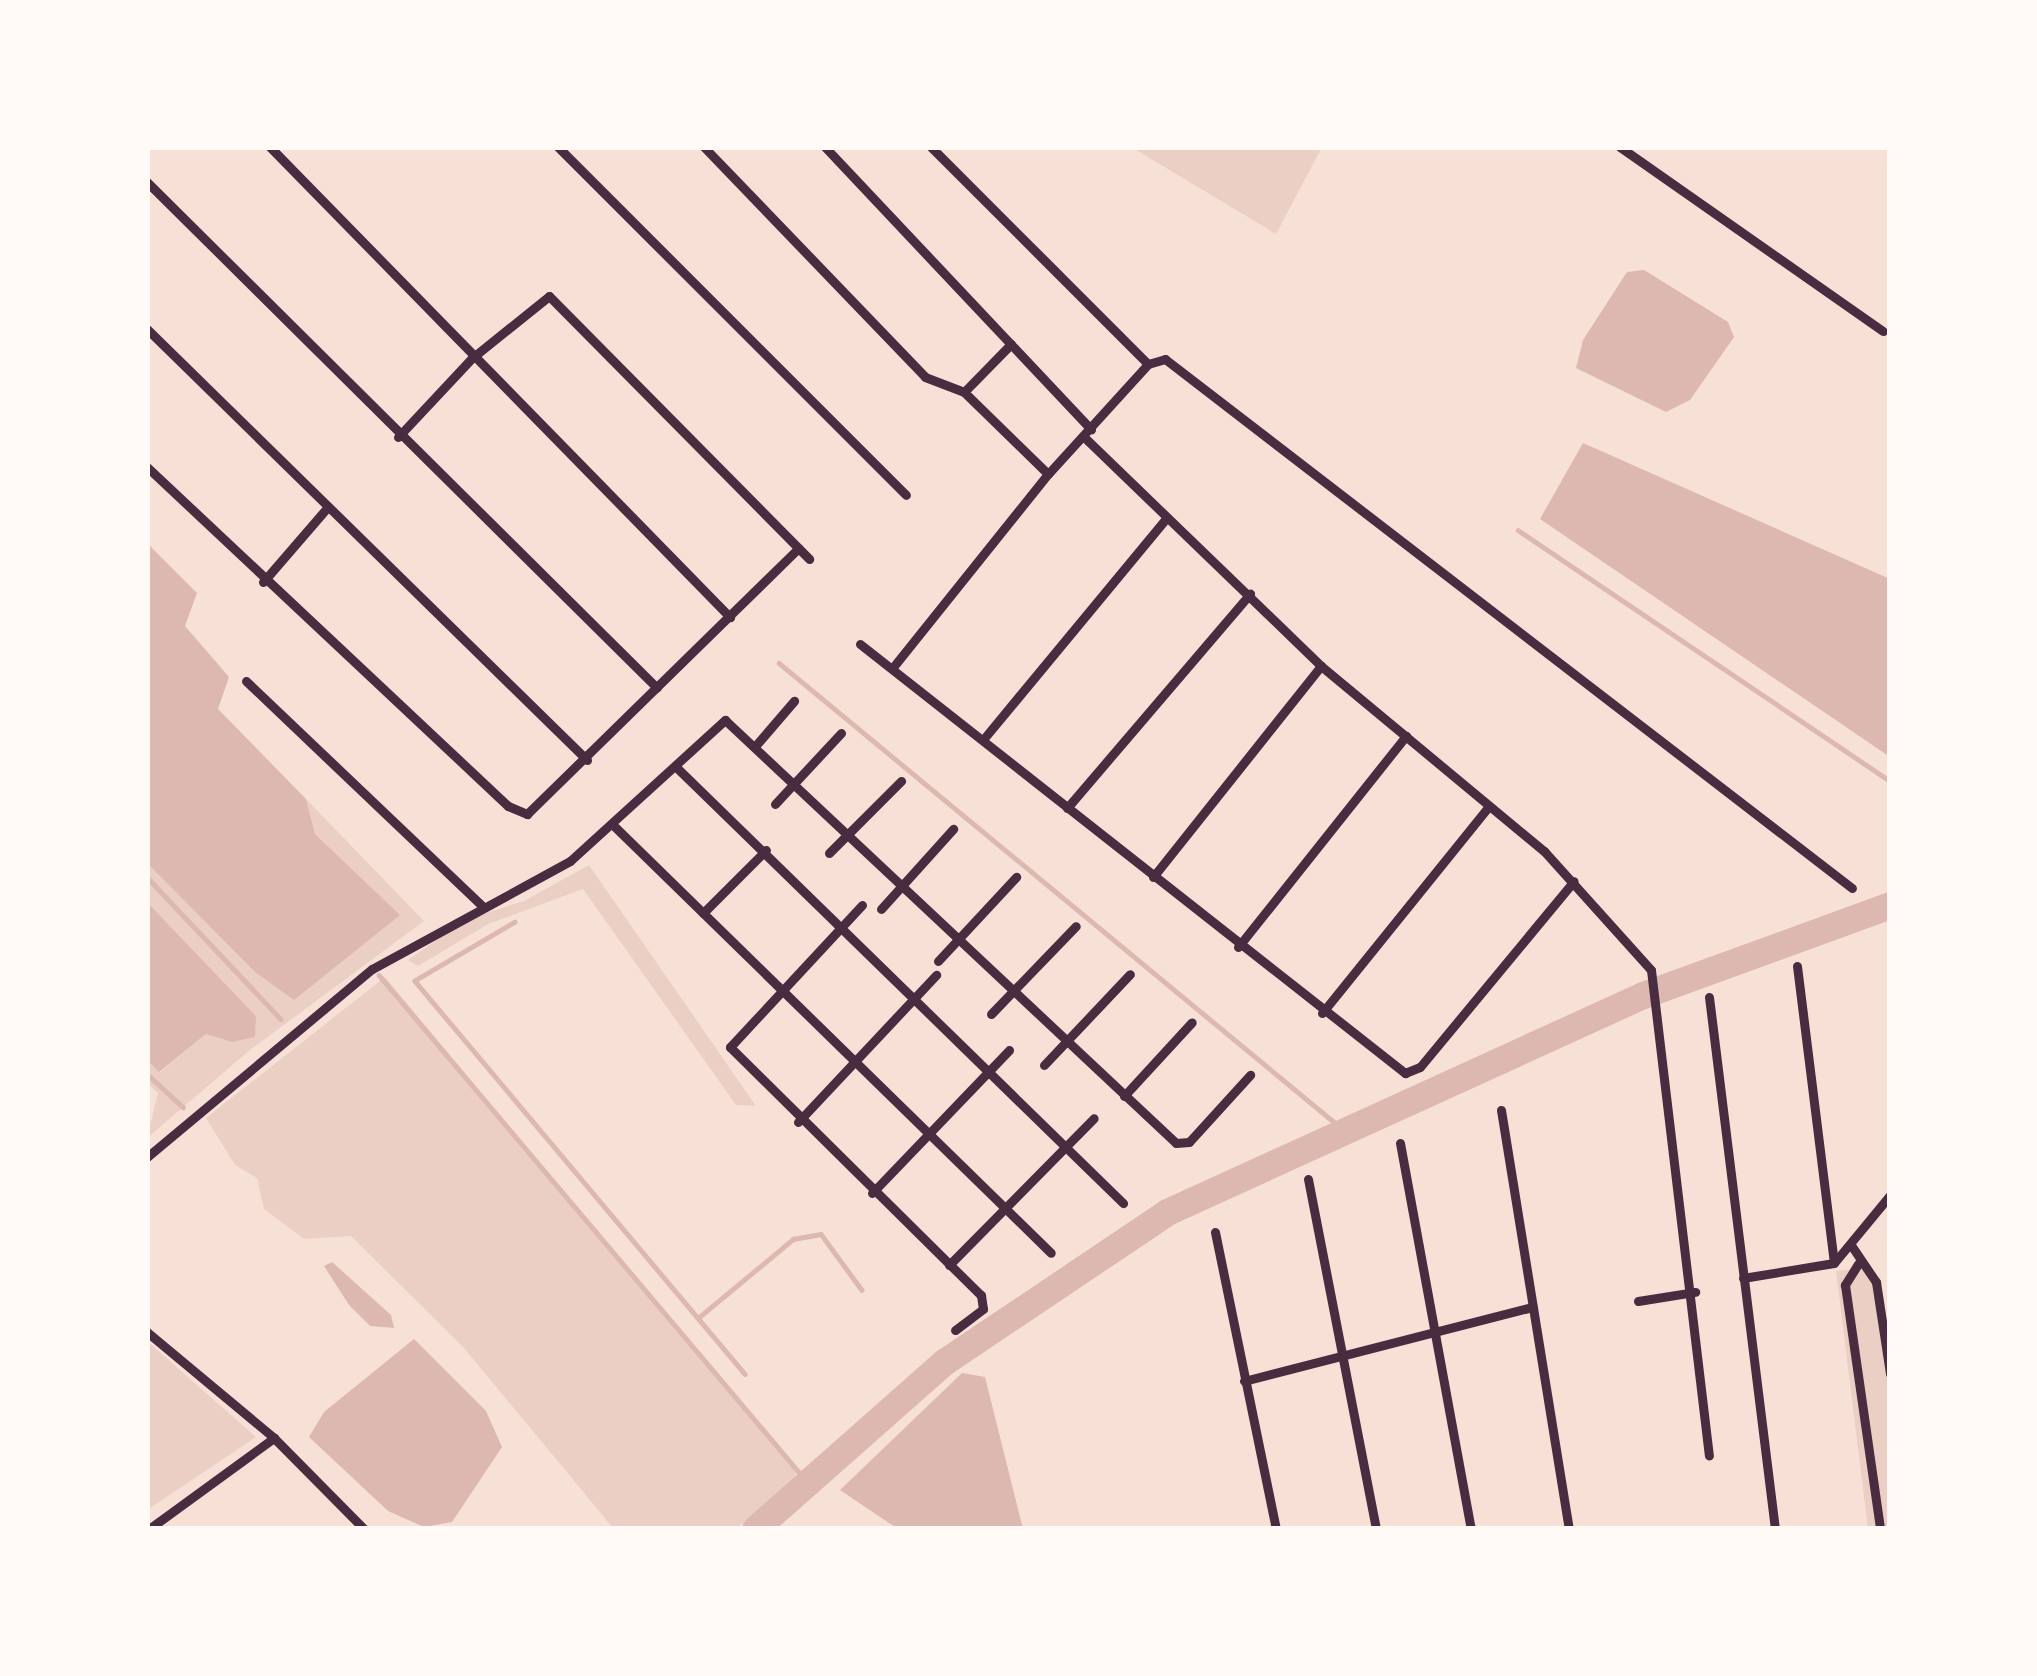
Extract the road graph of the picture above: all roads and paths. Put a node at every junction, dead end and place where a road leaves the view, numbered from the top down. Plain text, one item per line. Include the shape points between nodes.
1 (270, 147) edge
2 (558, 147) edge
3 (704, 147) edge
4 (825, 147) edge
5 (931, 147) edge
6 (1620, 147) edge
7 (147, 182) edge
8 (147, 329) edge
9 (1883, 331) dead end
10 (1011, 344) junction
11 (472, 358) junction
12 (1148, 364) junction
13 (964, 392) junction
14 (1087, 433) junction
15 (398, 437) junction
16 (147, 466) edge
17 (1048, 474) junction
18 (906, 496) dead end
19 (326, 509) junction
20 (1165, 521) junction
21 (799, 548) junction
22 (809, 559) dead end
23 (263, 582) junction
24 (1250, 594) junction
25 (730, 617) junction
26 (860, 644) dead end
27 (894, 665) junction
28 (1321, 666) junction
29 (246, 681) dead end
30 (657, 688) junction
31 (794, 701) dead end
32 (841, 733) dead end
33 (986, 736) junction
34 (1406, 736) junction
35 (757, 743) junction
36 (587, 760) junction
37 (676, 766) junction
38 (798, 782) junction
39 (901, 782) dead end
40 (776, 803) dead end
41 (1489, 806) junction
42 (1067, 808) junction
43 (613, 825) junction
44 (953, 829) dead end
45 (851, 832) junction
46 (766, 850) junction
47 (829, 853) dead end
48 (1016, 877) dead end
49 (1153, 877) junction
50 (1574, 881) junction
51 (904, 885) junction
52 (1852, 888) dead end
53 (862, 905) dead end
54 (483, 907) junction
55 (881, 909) dead end
56 (703, 913) junction
57 (842, 925) junction
58 (1076, 926) dead end
59 (960, 937) junction
60 (1238, 947) junction
61 (938, 961) dead end
62 (1797, 966) dead end
63 (1130, 974) dead end
64 (936, 976) dead end
65 (781, 989) junction
66 (1015, 991) junction
67 (1708, 997) dead end
68 (914, 998) junction
69 (1322, 1012) junction
70 (992, 1014) dead end
71 (1192, 1022) dead end
72 (1066, 1042) junction
73 (1009, 1050) dead end
74 (853, 1061) junction
75 (1044, 1065) dead end
76 (990, 1070) junction
77 (1250, 1075) dead end
78 (1124, 1096) junction
79 (1501, 1111) dead end
80 (1094, 1118) dead end
81 (798, 1122) junction
82 (930, 1132) junction
83 (1400, 1143) dead end
84 (1067, 1146) junction
85 (147, 1156) edge
86 (1308, 1180) dead end
87 (872, 1193) junction
88 (1890, 1195) edge
89 (1123, 1202) dead end
90 (1008, 1207) junction
91 (1215, 1232) dead end
92 (1851, 1245) junction
93 (1051, 1253) dead end
94 (1834, 1263) junction
95 (1858, 1264) junction
96 (950, 1265) junction
97 (1743, 1279) junction
98 (1695, 1292) junction
99 (1638, 1301) dead end
100 (1533, 1307) junction
101 (1436, 1327) junction
102 (955, 1330) dead end
103 (147, 1332) edge
104 (1344, 1357) junction
105 (1890, 1374) edge
106 (1244, 1381) junction
107 (274, 1438) junction
108 (1709, 1456) dead end
109 (149, 1529) edge
110 (364, 1529) edge
111 (1276, 1529) edge
112 (1376, 1529) edge
113 (1472, 1529) edge
114 (1569, 1529) edge
115 (1775, 1529) edge
116 (1880, 1529) edge

1 - 11 street
2 - 18 street
3 - 13 street via 925,377
4 - 10 street
5 - 12 street
6 - 9 street
7 - 15 street
8 - 19 street
10 - 13 street
10 - 14 street
11 - 15 street
11 - 21 street via 531,304 557,298
11 - 25 street
12 - 14 street
12 - 52 street via 1170,361
13 - 17 street
14 - 17 street
14 - 20 street
15 - 30 street
16 - 23 street
17 - 27 street
19 - 23 street
19 - 36 street
20 - 24 street
20 - 33 street
21 - 22 street
21 - 25 street
23 - 36 street via 516,813 536,810
24 - 28 street
24 - 42 street
25 - 30 street
26 - 27 street
27 - 33 street
28 - 34 street
28 - 49 street
29 - 54 street
30 - 36 street
31 - 35 street
32 - 38 street
33 - 42 street
34 - 41 street
34 - 60 street
35 - 37 street via 725,720
35 - 38 street
37 - 43 street
37 - 46 street
38 - 40 street
38 - 45 street
39 - 45 street
41 - 50 street
41 - 69 street
42 - 49 street
43 - 54 street via 520,894
43 - 56 street
44 - 51 street
45 - 47 street
45 - 51 street
46 - 56 street
46 - 57 street
48 - 59 street
49 - 60 street
50 - 69 street via 1420,1066 1395,1068
50 - 98 street via 1651,970
51 - 55 street
51 - 59 street
53 - 57 street
54 - 85 street via 372,969
56 - 65 street
57 - 65 street
57 - 68 street
58 - 66 street
59 - 61 street
59 - 66 street
60 - 69 street
62 - 94 street
63 - 72 street
64 - 68 street
65 - 74 street
65 - 81 street via 730,1047
66 - 70 street
66 - 72 street
67 - 97 street
68 - 74 street
68 - 76 street
71 - 78 street
72 - 75 street
72 - 78 street
73 - 76 street
74 - 81 street
74 - 82 street
76 - 82 street
76 - 84 street
77 - 78 street via 1184,1144
79 - 100 street
80 - 84 street
81 - 87 street
82 - 87 street
82 - 90 street
83 - 101 street
84 - 89 street
84 - 90 street
86 - 104 street
87 - 96 street
88 - 92 street
90 - 93 street
90 - 96 street
91 - 106 street
92 - 94 street
92 - 95 street
94 - 97 street
95 - 105 street via 1876,1282
95 - 116 street via 1845,1285
96 - 102 street via 984,1303
97 - 115 street
98 - 99 street
98 - 108 street
100 - 101 street
100 - 114 street
101 - 104 street
101 - 113 street
103 - 107 street
104 - 106 street
104 - 112 street
106 - 111 street
107 - 109 street
107 - 110 street

